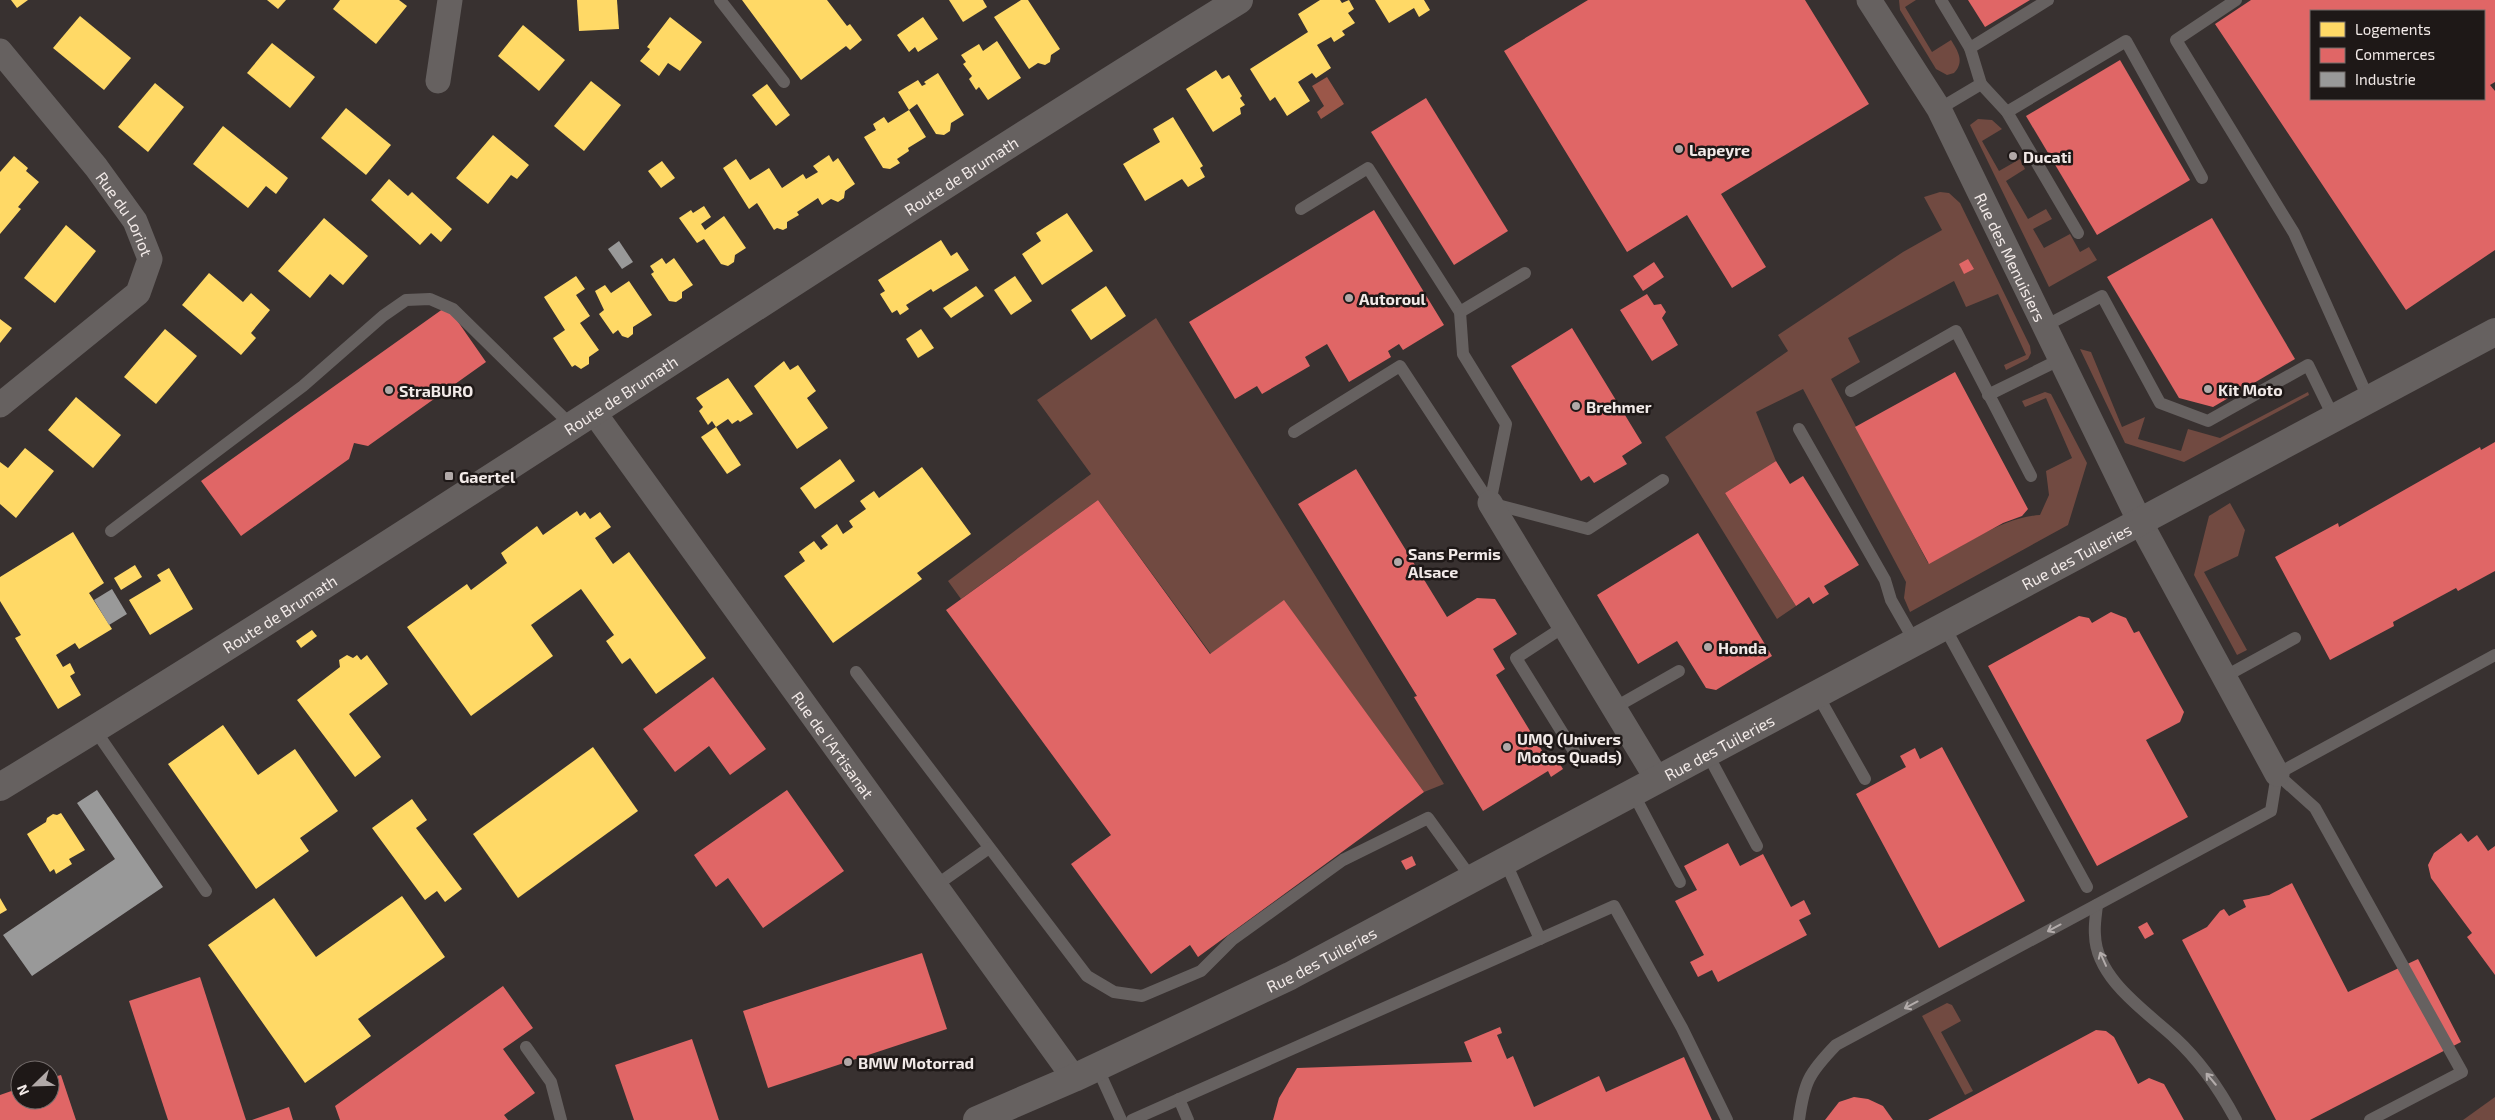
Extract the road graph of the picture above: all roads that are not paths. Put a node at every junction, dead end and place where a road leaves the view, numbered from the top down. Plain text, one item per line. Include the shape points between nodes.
1 (450, 0) edge
2 (720, 0) edge
3 (1239, 0) edge
4 (1869, 0) edge
5 (1941, 0) edge
6 (2048, 0) edge
7 (2236, 0) edge
8 (1970, 48) junction
9 (0, 51) edge
10 (438, 81) dead end
11 (784, 82) dead end
12 (1981, 84) junction
13 (1939, 109) junction
14 (2007, 112) junction
15 (2202, 178) dead end
16 (1301, 209) dead end
17 (2078, 233) dead end
18 (1525, 272) dead end
19 (1460, 312) junction
20 (2045, 326) junction
21 (2495, 332) edge
22 (2061, 359) junction
23 (1851, 391) dead end
24 (1988, 394) junction
25 (2368, 400) junction
26 (0, 405) edge
27 (582, 418) junction
28 (2334, 418) junction
29 (1798, 428) dead end
30 (1294, 432) dead end
31 (2031, 476) dead end
32 (1663, 480) dead end
33 (1490, 502) junction
34 (2140, 522) junction
35 (111, 531) dead end
36 (1565, 626) junction
37 (1944, 626) junction
38 (2295, 638) dead end
39 (1914, 642) junction
40 (2495, 655) edge
41 (1680, 671) dead end
42 (856, 672) dead end
43 (2224, 677) junction
44 (1817, 694) junction
45 (1614, 708) junction
46 (94, 730) junction
47 (1707, 753) junction
48 (1575, 754) dead end
49 (2277, 774) junction
50 (1657, 779) junction
51 (1865, 779) dead end
52 (0, 787) edge
53 (1633, 792) junction
54 (1756, 846) dead end
55 (989, 848) junction
56 (1505, 861) junction
57 (1472, 878) junction
58 (1680, 882) dead end
59 (936, 886) junction
60 (2088, 887) dead end
61 (206, 891) dead end
62 (2097, 905) junction
63 (1540, 939) junction
64 (526, 1047) dead end
65 (1086, 1073) junction
66 (1179, 1099) junction
67 (560, 1120) edge
68 (976, 1120) edge
69 (1121, 1120) edge
70 (1132, 1120) edge
71 (1188, 1120) edge
72 (1727, 1120) edge
73 (1800, 1120) edge
74 (2236, 1120) edge
75 (2370, 1120) edge

1 - 10 street
2 - 11 lane
3 - 27 street, Route de Brumath via 1040,123
4 - 13 street, Rue des Menuisiers
5 - 8 lane
6 - 8 lane
7 - 25 lane via 2176,40 2294,233
8 - 12 lane
9 - 26 street, Rue du Loriot via 96,167 135,221 150,259 138,293
12 - 13 lane
12 - 14 lane
13 - 20 street, Rue des Menuisiers
14 - 15 lane via 2126,41
14 - 17 lane
16 - 19 lane via 1368,168
18 - 19 lane
19 - 33 lane via 1463,354 1506,424
20 - 22 street, Rue des Menuisiers
20 - 28 lane via 2102,296 2160,403 2208,421 2308,365
21 - 25 street, Rue des Tuileries
22 - 24 lane
22 - 34 street, Rue des Menuisiers
23 - 24 lane via 1956,331
24 - 31 lane
25 - 28 street, Rue des Tuileries
27 - 35 lane via 453,309 430,299 406,300 302,386
27 - 46 street, Route de Brumath
27 - 59 street, Rue de l'Artisanat
28 - 34 street, Rue des Tuileries
29 - 39 lane via 1885,580 1891,600
30 - 33 lane via 1400,366
32 - 33 lane via 1588,529
33 - 36 street, Rue des Tuileries
34 - 37 street, Rue des Tuileries
34 - 43 street, Rue des Menuisiers
36 - 45 street, Rue des Tuileries
36 - 48 lane via 1516,658
37 - 39 street, Rue des Tuileries
37 - 60 lane
38 - 43 lane
39 - 44 street, Rue des Tuileries
40 - 49 lane
41 - 45 lane
42 - 55 lane
43 - 49 street, Rue des Menuisiers
44 - 47 street, Rue des Tuileries
44 - 51 lane
45 - 50 street, Rue des Tuileries
46 - 52 street, Route de Brumath
46 - 61 lane
47 - 50 street, Rue des Tuileries
47 - 54 lane
49 - 62 lane via 2271,811
49 - 75 lane via 2315,808 2462,1072
50 - 53 street, Rue des Tuileries
53 - 56 street, Rue des Tuileries
53 - 58 lane
55 - 57 lane via 1087,976 1114,992 1142,996 1201,971 1232,940 1343,860 1428,818
55 - 59 lane
56 - 57 street, Rue des Tuileries
56 - 63 lane
57 - 65 street, Rue des Tuileries via 1290,976
59 - 65 street, Rue de l'Artisanat
62 -> 73 lane via 1836,1045 1814,1067 1803,1090
74 -> 62 lane via 2215,1083 2176,1039 2126,997 2102,962 2094,937
63 - 66 lane
63 - 72 lane via 1614,906 1682,1028
64 - 67 lane via 551,1082
65 - 68 street, Rue des Tuileries
65 - 69 lane
66 - 70 lane
66 - 71 lane

